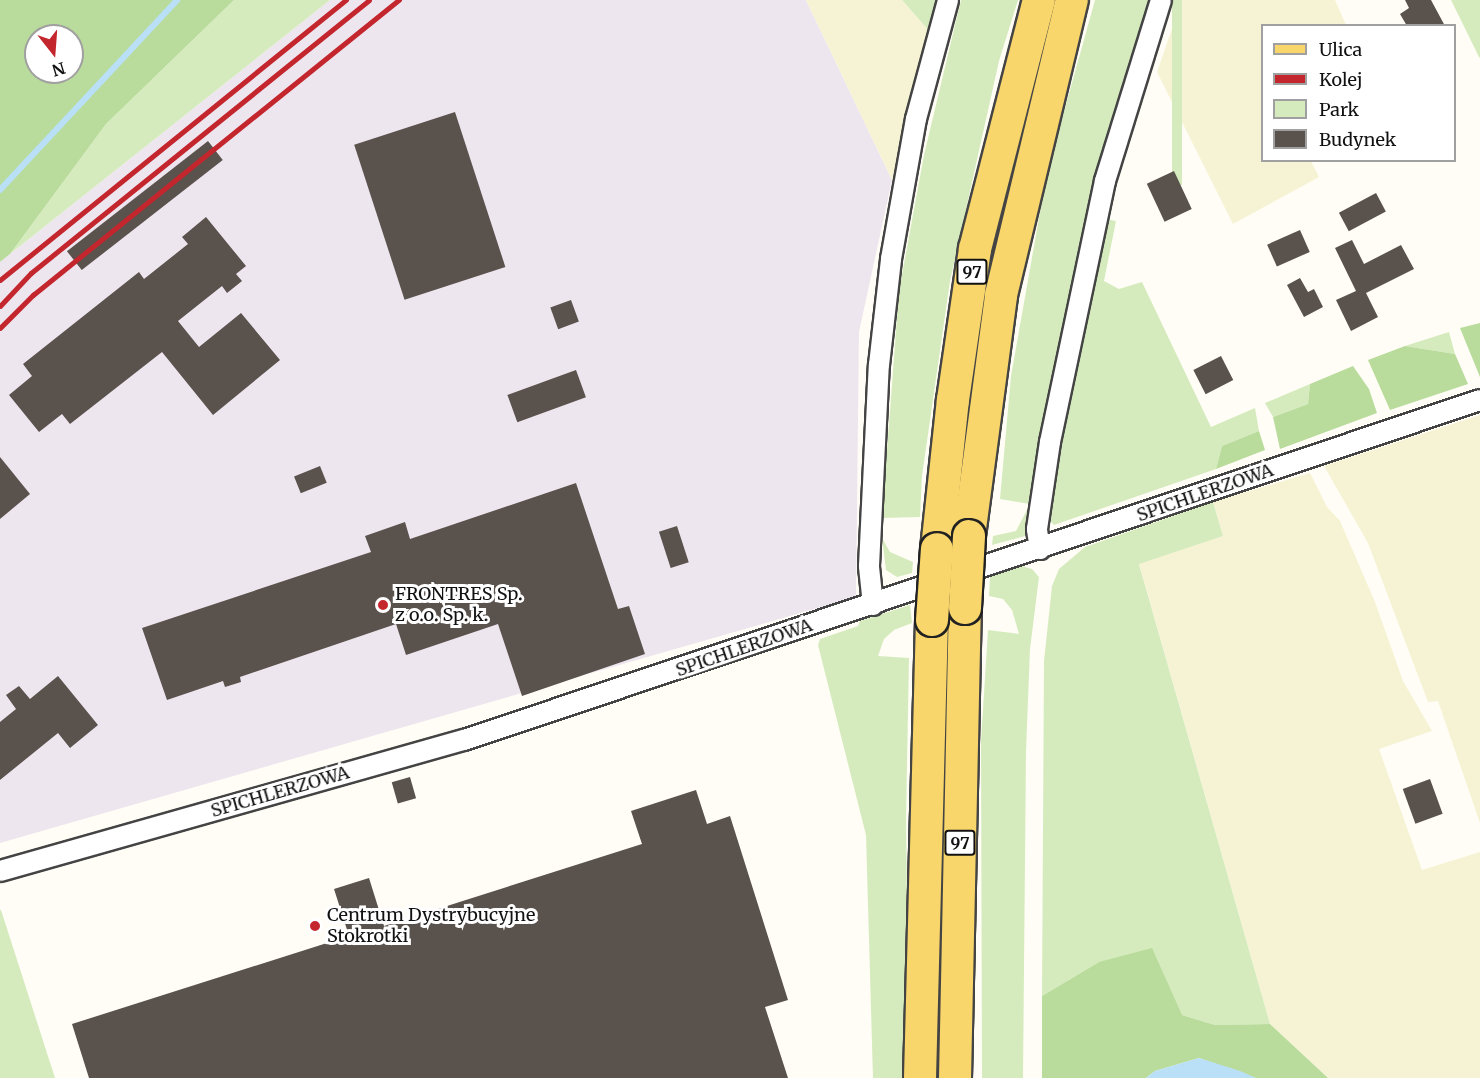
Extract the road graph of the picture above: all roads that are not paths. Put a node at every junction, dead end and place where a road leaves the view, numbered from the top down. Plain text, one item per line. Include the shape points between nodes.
1 (948, 0) edge
2 (1039, 0) edge
3 (1072, 0) edge
4 (1161, 0) edge
5 (1480, 400) edge
6 (1040, 549) junction
7 (873, 605) junction
8 (0, 871) edge
9 (920, 1078) edge
10 (955, 1078) edge

1 - 7 street via 916,119 891,260 879,365 869,566
2 - 9 main road, 97, bridge via 975,249 953,399 932,620
3 - 10 main road, 97, bridge via 1001,295 969,536
4 - 6 street via 1105,181 1050,442 1037,529
5 - 6 street, SPICHLERZOWA
6 - 7 street, SPICHLERZOWA
7 - 8 street, SPICHLERZOWA via 464,740

